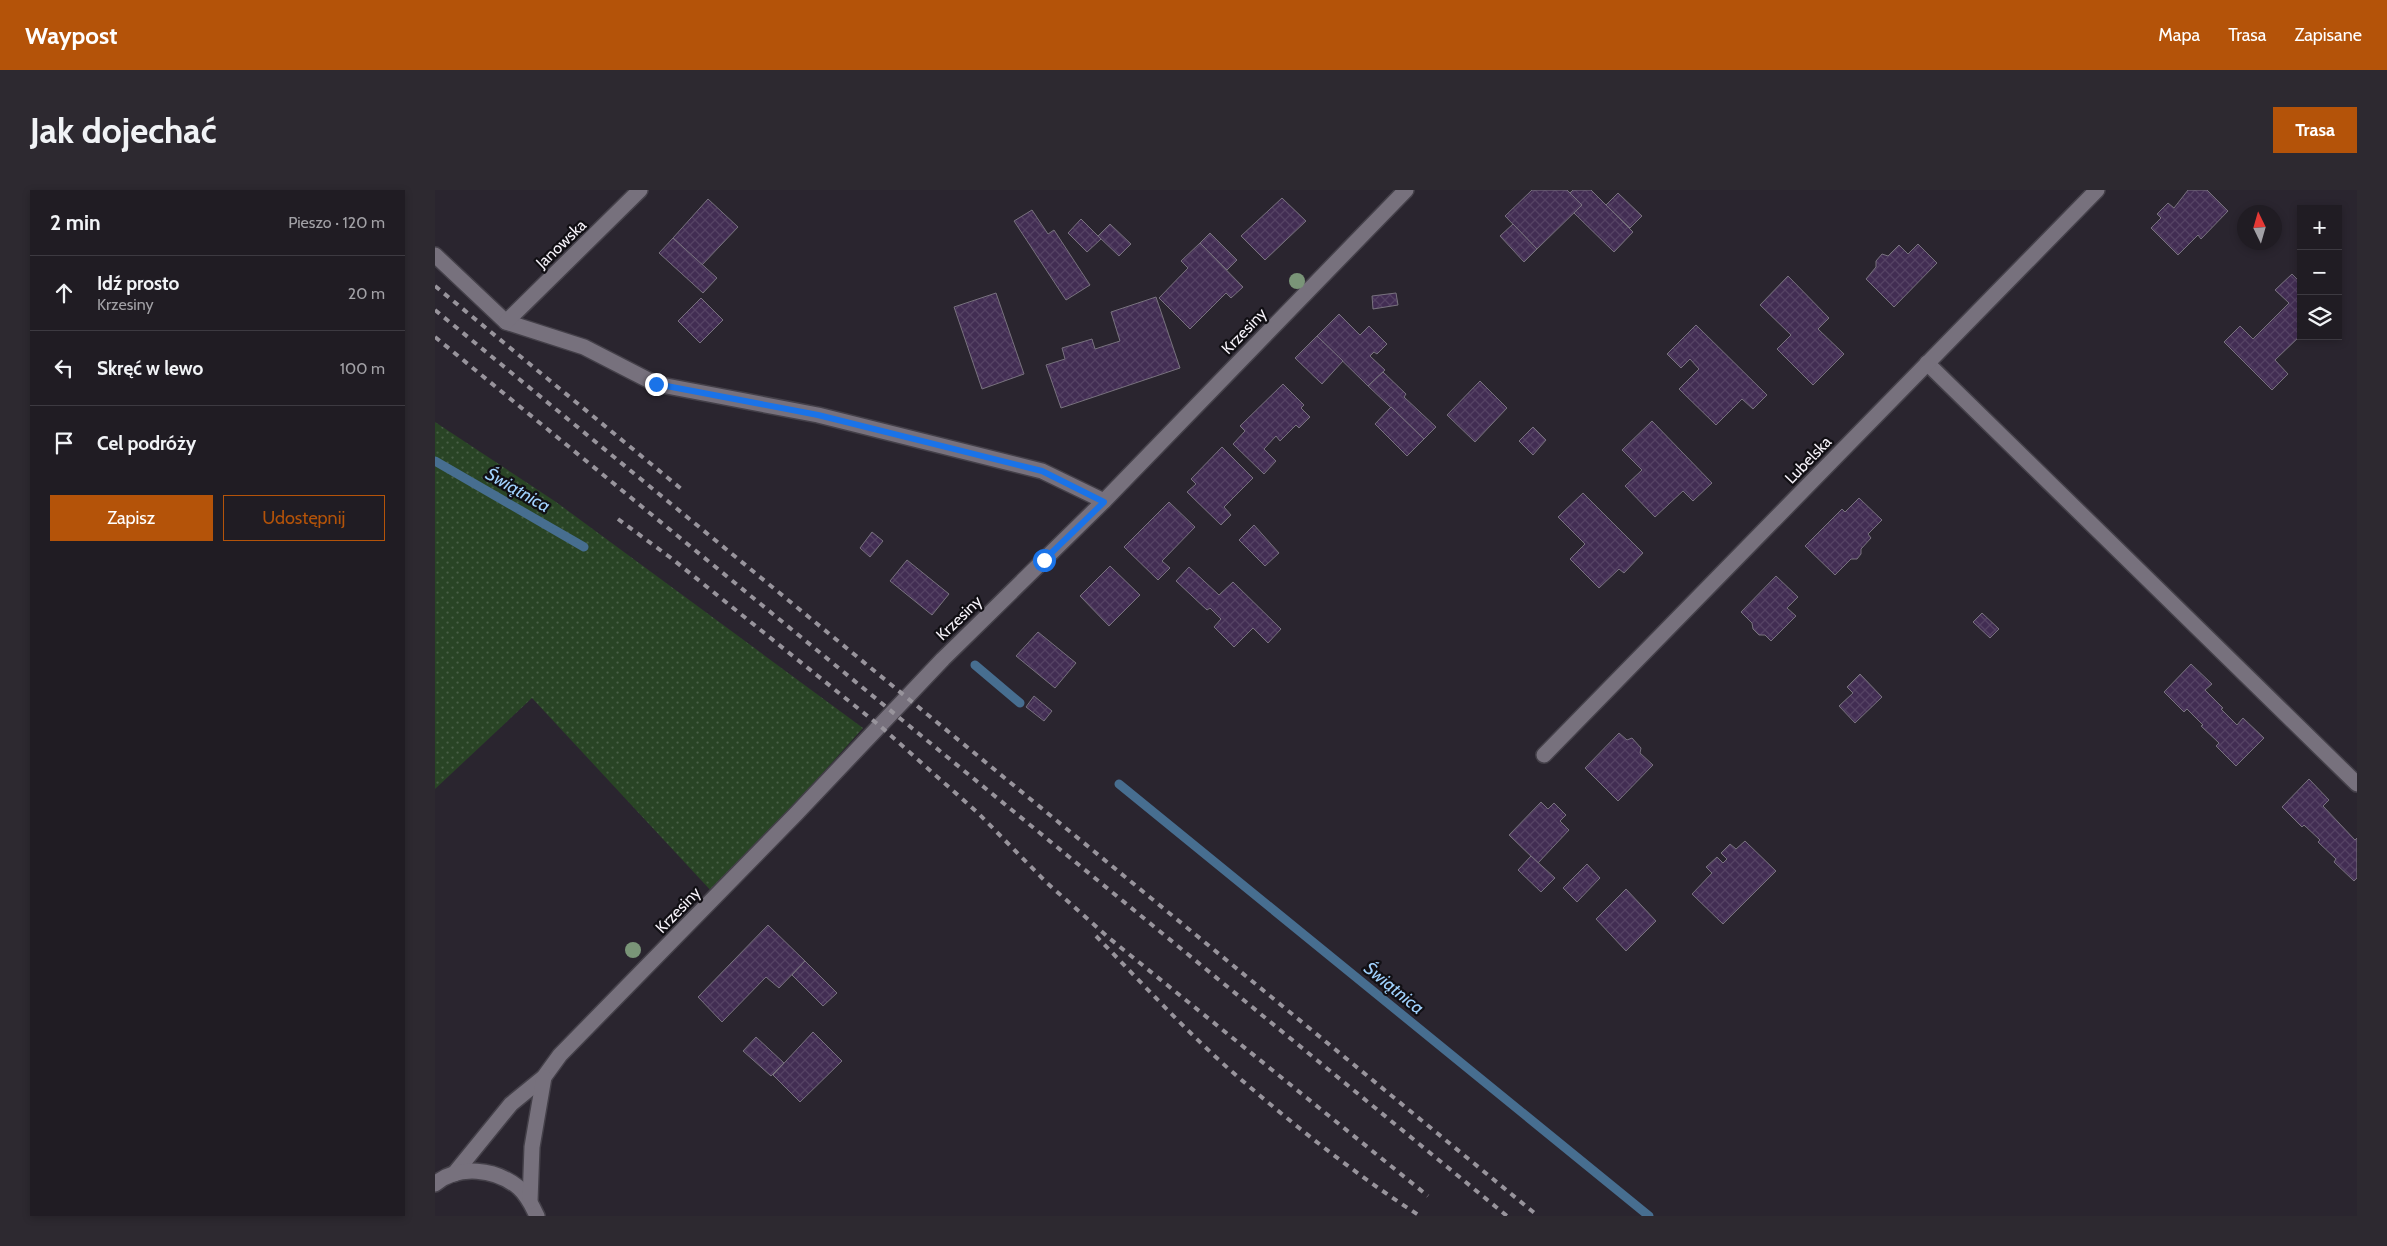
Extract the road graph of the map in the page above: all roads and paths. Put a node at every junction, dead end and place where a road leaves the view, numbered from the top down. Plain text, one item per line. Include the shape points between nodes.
1 (640, 190) edge
2 (1406, 190) edge
3 (2097, 190) edge
4 (435, 255) edge
5 (505, 322) junction
6 (1927, 363) junction
7 (1104, 502) junction
8 (1544, 755) dead end
9 (2357, 784) edge
10 (544, 1078) junction
11 (454, 1174) junction
12 (435, 1184) edge
13 (530, 1201) junction
14 (537, 1216) edge

1 - 5 street, Janowska
2 - 7 street, Krzesiny
3 - 6 street, Lubelska
4 - 5 street
5 - 7 street via 584,347 656,384 818,415 1042,471
6 - 8 street, Lubelska
6 - 9 street
7 - 10 street, Krzesiny via 943,659 560,1055
10 - 11 street, Krzesiny via 511,1104
10 - 13 street, Krzesiny via 532,1146
11 - 12 street
11 - 13 street via 488,1172 519,1188
13 - 14 street

